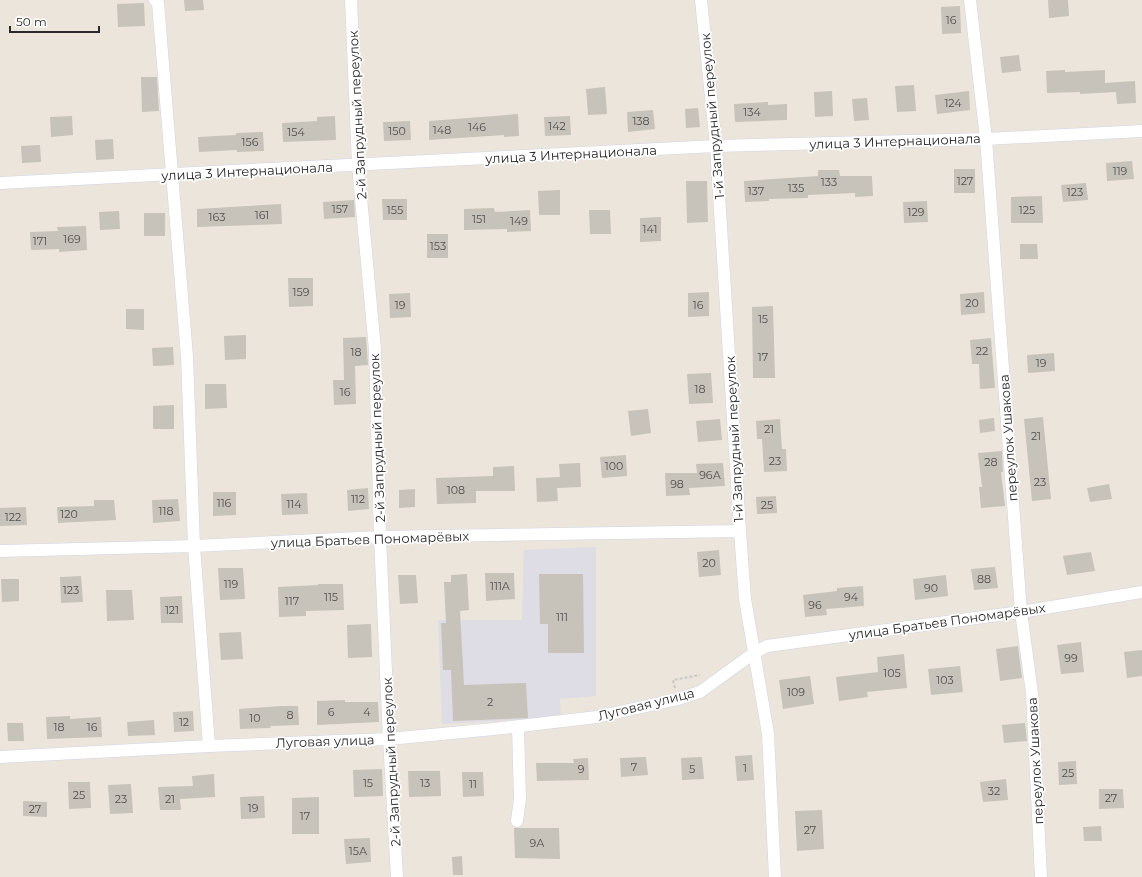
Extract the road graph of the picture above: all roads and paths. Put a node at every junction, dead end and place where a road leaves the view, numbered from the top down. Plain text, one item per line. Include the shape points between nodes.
1 (155, 0) edge
2 (351, 0) edge
3 (701, 0) edge
4 (970, 0) edge
5 (1142, 131) edge
6 (986, 139) junction
7 (716, 146) junction
8 (358, 165) junction
9 (173, 175) junction
10 (0, 183) edge
11 (740, 531) junction
12 (380, 537) junction
13 (194, 546) junction
14 (0, 551) edge
15 (1142, 592) edge
16 (1021, 612) junction
17 (754, 653) junction
18 (700, 675) dead end
19 (678, 699) junction
20 (518, 726) junction
21 (389, 739) junction
22 (209, 746) junction
23 (0, 757) edge
24 (517, 821) dead end
25 (397, 877) edge
26 (775, 877) edge
27 (1040, 877) edge

1 - 9 street via 158,3
2 - 8 street, 2-й Запрудный переулок
3 - 7 street, 1-й Запрудный переулок
4 - 6 street, переулок Ушакова
5 - 6 street, улица 3 Интернационала
6 - 7 street, улица 3 Интернационала
6 - 16 street, переулок Ушакова
7 - 8 street, улица 3 Интернационала
7 - 11 street, 1-й Запрудный переулок
8 - 9 street, улица 3 Интернационала
8 - 12 street, 2-й Запрудный переулок via 375,350
9 - 10 street, улица 3 Интернационала
9 - 13 street via 187,357
11 - 12 street, улица Братьев Пономарёвых
11 - 17 street, 1-й Запрудный переулок via 745,599
12 - 13 street, улица Братьев Пономарёвых
12 - 21 street, 2-й Запрудный переулок
13 - 14 street, улица Братьев Пономарёвых
13 - 22 street
15 - 16 street, улица Братьев Пономарёвых
16 - 17 street, улица Братьев Пономарёвых via 767,646
16 - 27 street, переулок Ушакова via 1032,693
17 - 19 street, Луговая улица via 700,692
17 - 26 street, 1-й Запрудный переулок via 768,734
18 - 19 path via 673,680
19 - 20 street, Луговая улица via 596,717
20 - 21 street, Луговая улица
20 - 24 street via 520,799
21 - 22 street, Луговая улица
21 - 25 street, 2-й Запрудный переулок
22 - 23 street, Луговая улица

